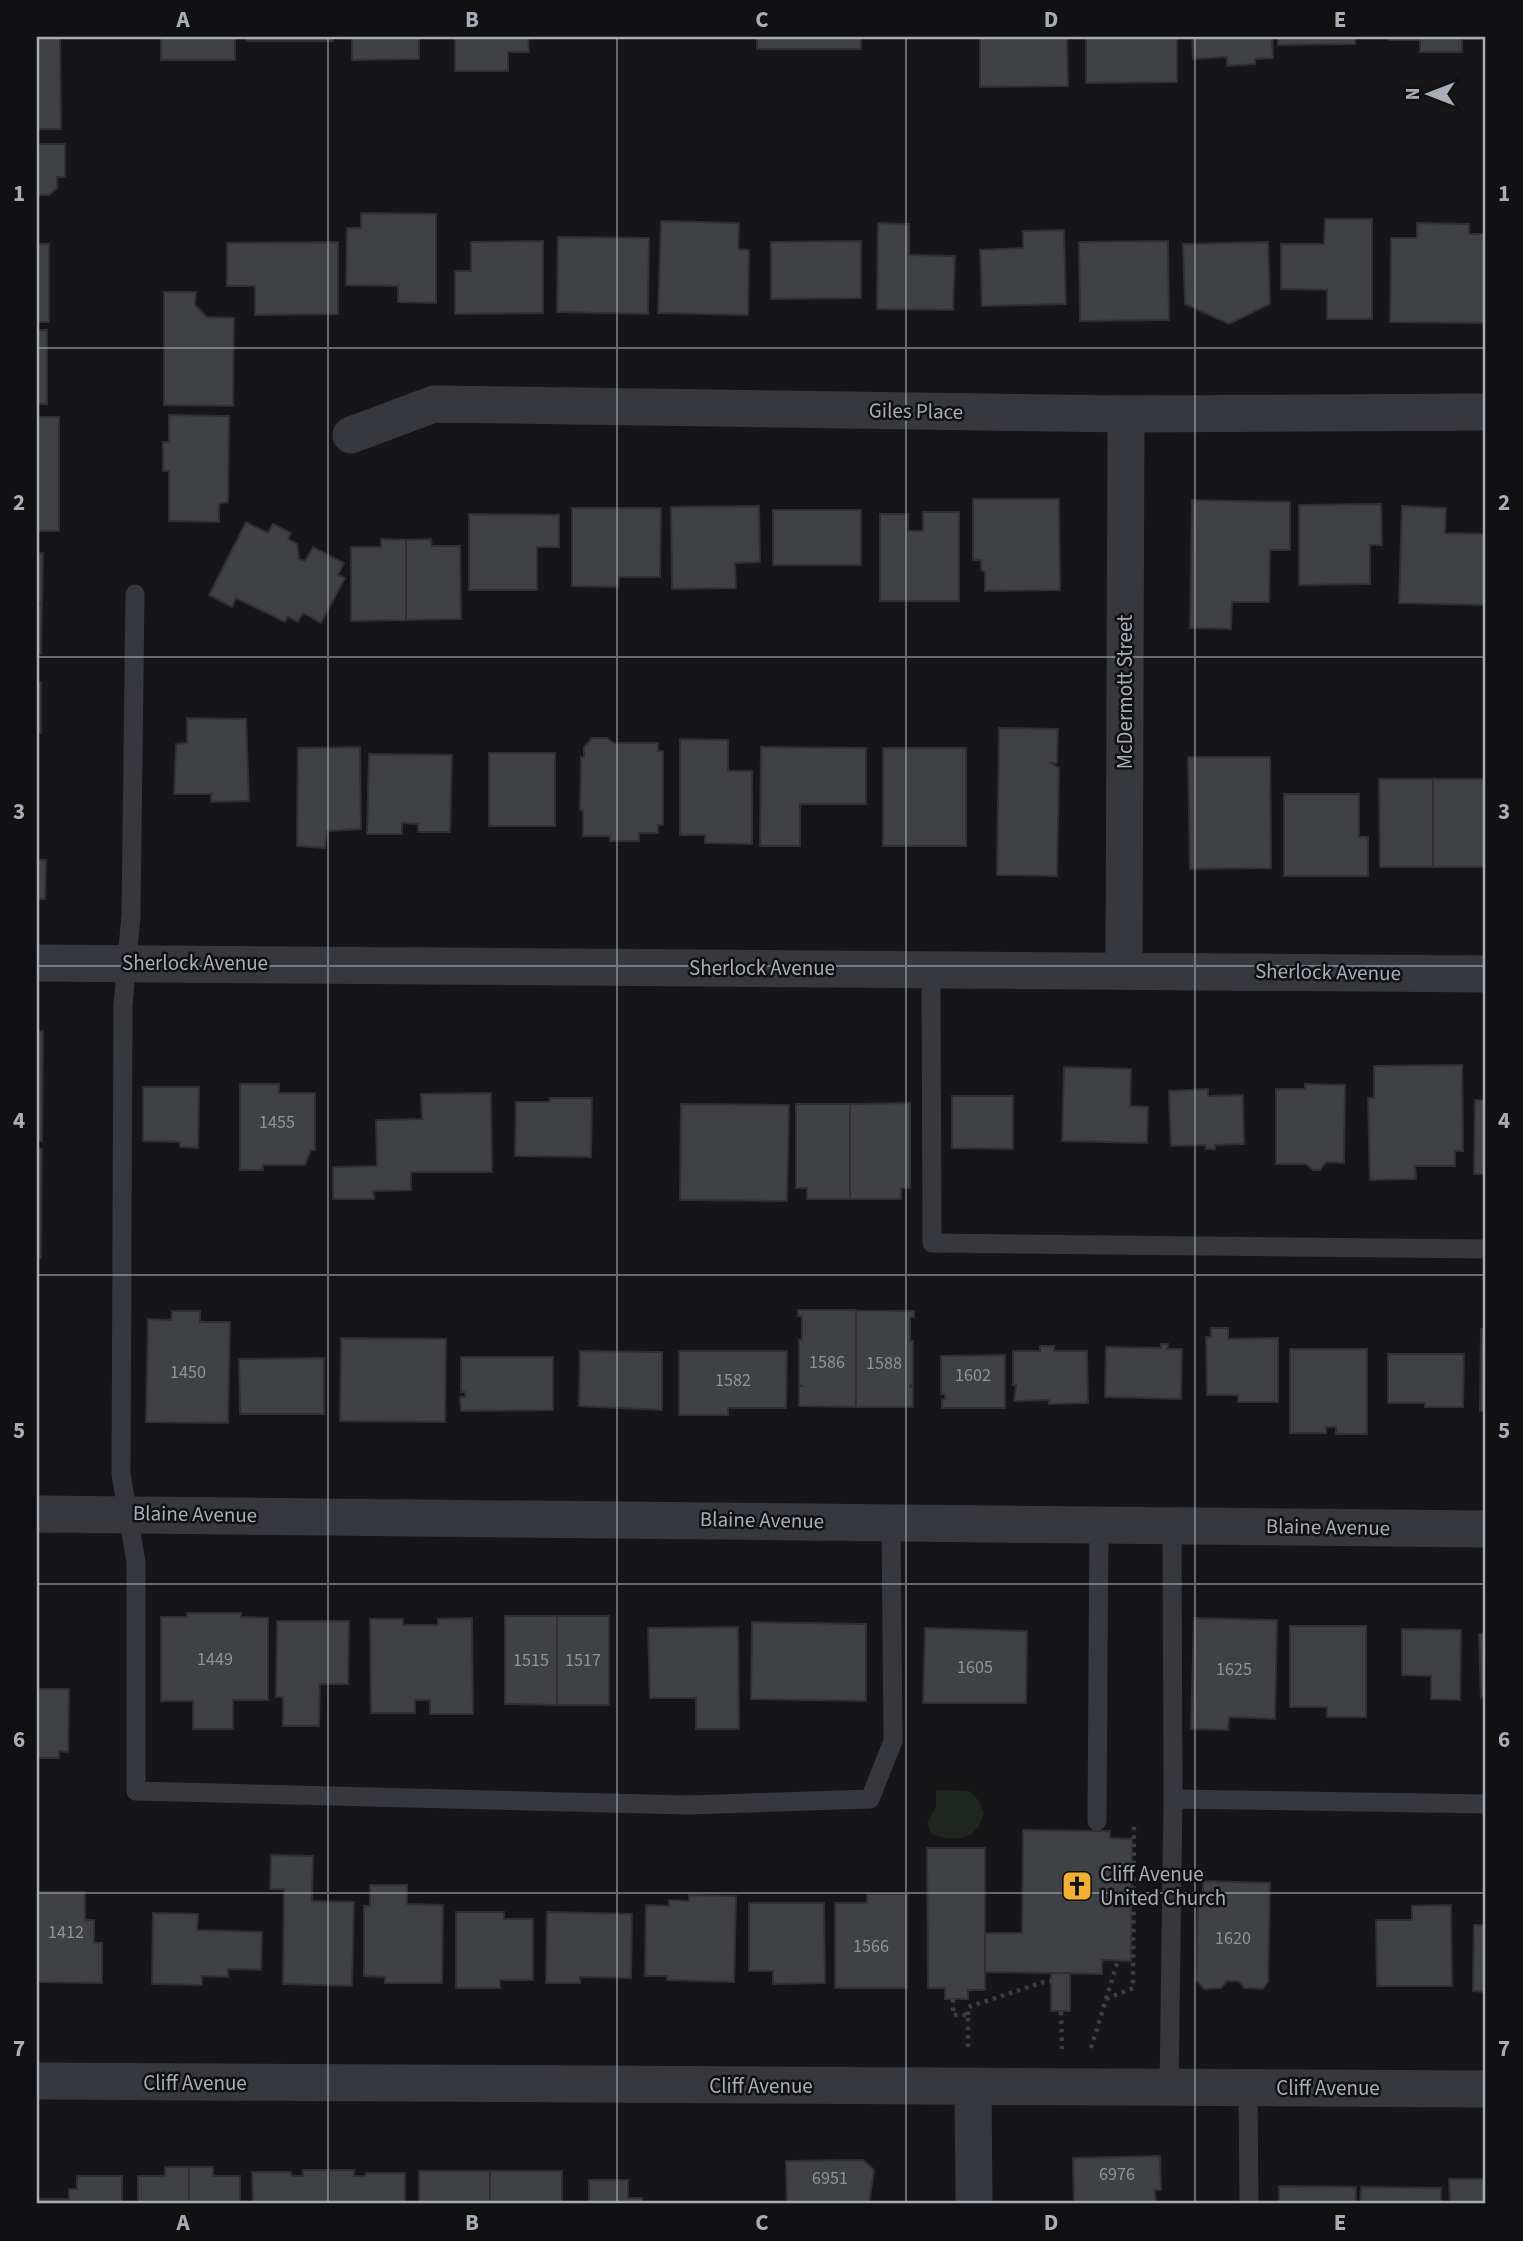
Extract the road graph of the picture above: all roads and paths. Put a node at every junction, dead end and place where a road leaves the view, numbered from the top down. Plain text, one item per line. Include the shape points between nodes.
1 (1486, 412) edge
2 (1126, 414) junction
3 (351, 435) dead end
4 (135, 594) dead end
5 (128, 962) junction
6 (37, 963) edge
7 (931, 969) junction
8 (1124, 970) junction
9 (1486, 974) edge
10 (1486, 1249) edge
11 (128, 1513) junction
12 (37, 1514) edge
13 (891, 1522) junction
14 (1099, 1524) junction
15 (1172, 1525) junction
16 (1486, 1529) edge
17 (1173, 1799) junction
18 (1486, 1804) edge
19 (1097, 1821) dead end
20 (1134, 1824) dead end
21 (1118, 1960) dead end
22 (953, 1999) dead end
23 (1106, 1999) junction
24 (968, 2015) junction
25 (1091, 2048) dead end
26 (968, 2049) dead end
27 (1062, 2049) dead end
28 (37, 2081) edge
29 (973, 2087) junction
30 (1169, 2088) junction
31 (1248, 2088) junction
32 (1486, 2089) edge
33 (974, 2204) edge
34 (1249, 2204) edge

1 - 2 street, Giles Place
2 - 3 street, Giles Place via 434,404
2 - 8 street, McDermott Street
4 - 5 lane
5 - 6 street, Sherlock Avenue
5 - 7 street, Sherlock Avenue
5 - 11 lane via 123,1004 121,1432 121,1474
7 - 8 street, Sherlock Avenue
7 - 10 lane via 932,1243
8 - 9 street, Sherlock Avenue
11 - 12 street, Blaine Avenue
11 - 13 street, Blaine Avenue
11 - 13 lane via 136,1562 136,1791 688,1805 870,1798 893,1741
13 - 14 street, Blaine Avenue
14 - 15 street, Blaine Avenue
14 - 19 lane
15 - 16 street, Blaine Avenue
15 - 17 lane
17 - 18 lane
17 - 30 lane
20 - 23 path via 1133,1989
21 - 23 path
22 - 24 path via 953,2015
23 - 25 path
24 - 26 path
24 - 27 path via 968,2007 1060,1980
28 - 29 street, Cliff Avenue
29 - 30 street, Cliff Avenue
29 - 33 street
30 - 31 street, Cliff Avenue
31 - 32 street, Cliff Avenue
31 - 34 lane

